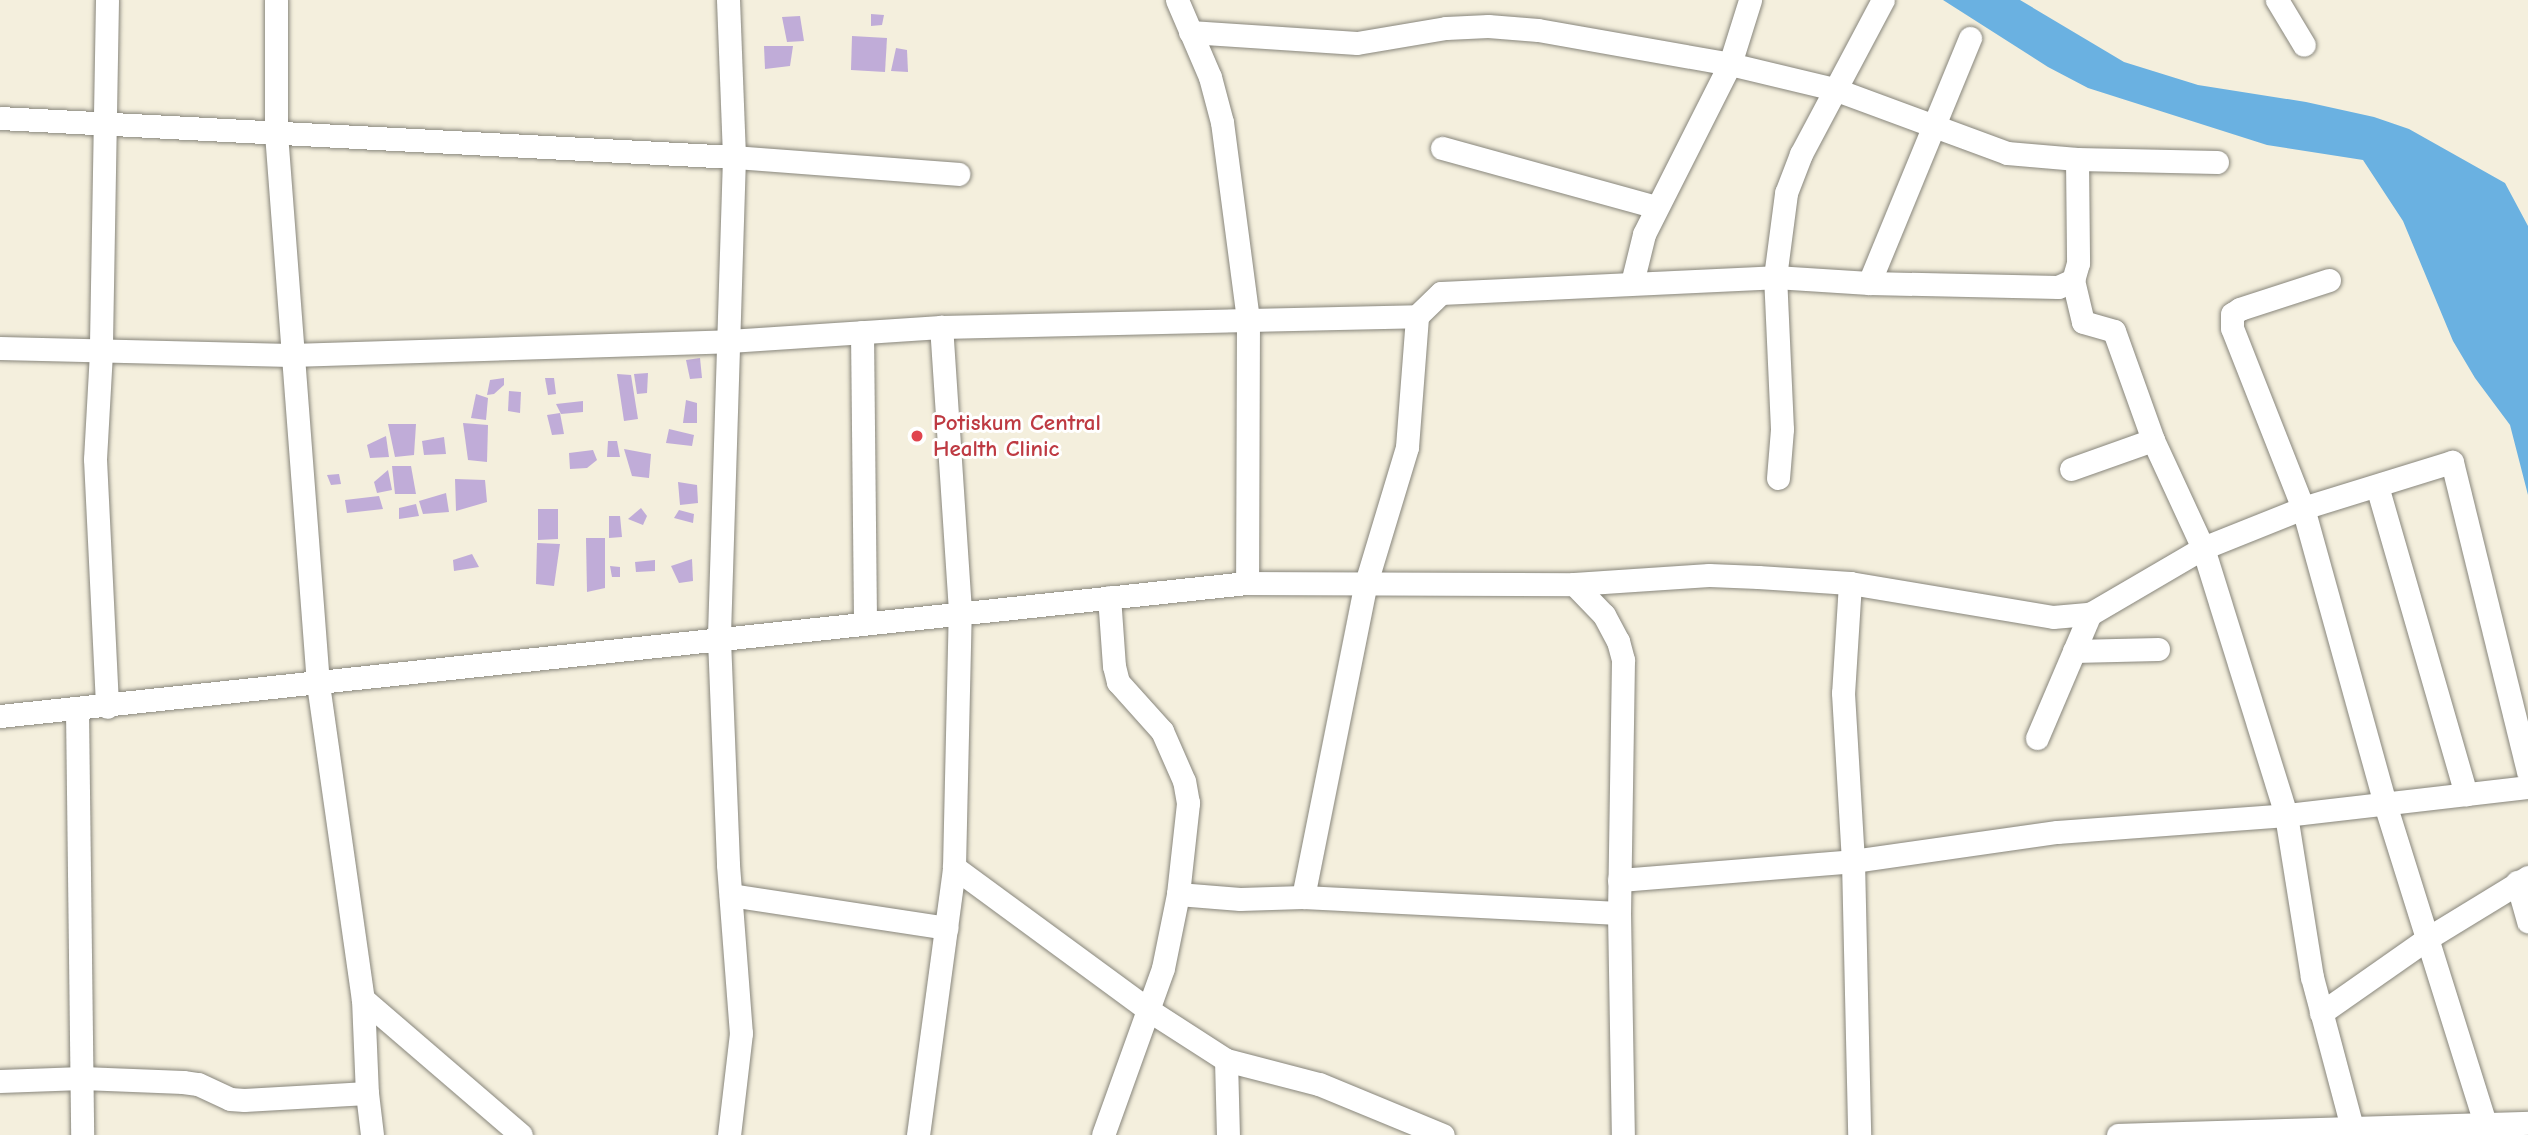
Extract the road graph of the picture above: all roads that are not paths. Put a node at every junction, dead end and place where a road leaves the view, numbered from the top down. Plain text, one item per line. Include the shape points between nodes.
1 (107, 0) edge
2 (276, 0) edge
3 (728, 0) edge
4 (1177, 0) edge
5 (1750, 0) edge
6 (1883, 0) edge
7 (2277, 0) edge
8 (1189, 32) junction
9 (1970, 38) dead end
10 (2304, 45) dead end
11 (1730, 64) junction
12 (1834, 89) junction
13 (0, 118) edge
14 (104, 124) junction
15 (1934, 126) junction
16 (276, 133) junction
17 (1442, 148) dead end
18 (734, 157) junction
19 (2077, 159) junction
20 (2217, 162) dead end
21 (958, 174) dead end
22 (1656, 207) junction
23 (1775, 276) junction
24 (2073, 280) junction
25 (2329, 280) dead end
26 (1869, 283) junction
27 (1632, 284) junction
28 (1417, 316) junction
29 (1248, 320) junction
30 (941, 327) junction
31 (862, 332) junction
32 (729, 341) junction
33 (0, 348) edge
34 (101, 352) junction
35 (291, 355) junction
36 (2153, 440) junction
37 (2071, 469) dead end
38 (1777, 478) dead end
39 (2376, 486) junction
40 (2303, 509) junction
41 (2203, 548) junction
42 (1247, 583) junction
43 (1366, 583) junction
44 (1850, 583) junction
45 (1574, 584) junction
46 (1109, 597) junction
47 (960, 611) junction
48 (2090, 614) junction
49 (865, 622) junction
50 (719, 639) junction
51 (2158, 649) dead end
52 (2074, 651) junction
53 (318, 684) junction
54 (107, 707) junction
55 (78, 710) junction
56 (0, 716) edge
57 (2037, 738) dead end
58 (2528, 771) edge
59 (2528, 787) edge
60 (2466, 794) junction
61 (2385, 804) junction
62 (2286, 815) junction
63 (1853, 862) junction
64 (954, 867) junction
65 (2522, 879) edge
66 (1619, 880) junction
67 (1178, 894) junction
68 (731, 895) junction
69 (1303, 897) junction
70 (1619, 913) junction
71 (2528, 921) edge
72 (946, 928) junction
73 (2428, 938) junction
74 (363, 999) junction
75 (1147, 1009) junction
76 (2321, 1013) junction
77 (1226, 1060) junction
78 (82, 1078) junction
79 (0, 1081) edge
80 (367, 1093) junction
81 (2528, 1124) edge
82 (2488, 1129) edge
83 (2352, 1130) edge
84 (2281, 1133) edge
85 (82, 1135) edge
86 (372, 1135) edge
87 (521, 1135) edge
88 (729, 1135) edge
89 (918, 1135) edge
90 (1103, 1135) edge
91 (1228, 1135) edge
92 (1443, 1135) edge
93 (1623, 1135) edge
94 (1859, 1135) edge
95 (2119, 1135) edge

1 - 14 street
2 - 16 street
3 - 18 street
4 - 8 street
5 - 11 street
6 - 12 street
7 - 10 street
8 - 11 street via 1357,43 1488,26 1538,30
8 - 29 street via 1210,77 1222,122
9 - 15 street
11 - 12 street
11 - 22 street
12 - 15 street
12 - 23 street via 1786,193
13 - 14 street
14 - 16 street
14 - 34 street
15 - 19 street via 2007,153
15 - 26 street
16 - 18 street
16 - 35 street
17 - 22 street
18 - 21 street
18 - 32 street
19 - 20 street
19 - 24 street via 2078,263
22 - 27 street
23 - 26 street
23 - 27 street
23 - 38 street via 1782,429
24 - 26 street via 2059,287
24 - 36 street via 2083,322 2114,331
25 - 40 street via 2232,314 2232,328
27 - 28 street via 1441,293
28 - 29 street
28 - 43 street via 1407,447
29 - 30 street
29 - 42 street
30 - 31 street
30 - 47 street
31 - 32 street
31 - 49 street
32 - 35 street
32 - 50 street
33 - 34 street
34 - 35 street
34 - 54 street via 95,459
35 - 53 street
36 - 37 street
36 - 41 street
39 - 40 street
39 - 58 street via 2452,462
39 - 60 street
40 - 41 street
40 - 61 street
41 - 48 street
41 - 62 street
42 - 43 street
42 - 46 street
43 - 45 street
43 - 69 street
44 - 45 street via 1709,575
44 - 48 street via 2053,617
44 - 63 street via 1843,693
45 - 66 street via 1604,615 1623,660
46 - 47 street
46 - 67 street via 1118,682 1162,731 1184,781 1188,803
47 - 49 street
47 - 64 street
48 - 52 street
49 - 50 street
50 - 53 street
50 - 68 street
51 - 52 street
52 - 57 street
53 - 54 street
53 - 74 street
54 - 55 street
55 - 56 street
55 - 78 street
59 - 60 street
60 - 61 street
61 - 62 street
61 - 73 street
62 - 63 street via 2056,832
62 - 76 street
63 - 66 street
63 - 94 street
64 - 72 street
64 - 75 street
65 - 71 street
65 - 73 street
66 - 70 street
67 - 69 street via 1240,899
67 - 75 street via 1163,968
68 - 72 street
68 - 88 street via 741,1033
69 - 70 street
70 - 93 street
72 - 89 street
73 - 76 street
73 - 82 street
74 - 80 street
74 - 87 street
75 - 77 street
75 - 90 street
76 - 83 street
77 - 91 street
77 - 92 street via 1319,1084
78 - 79 street
78 - 80 street via 198,1084 230,1099 244,1100
78 - 85 street
80 - 86 street
81 - 82 street
82 - 83 street
83 - 84 street
84 - 95 street

